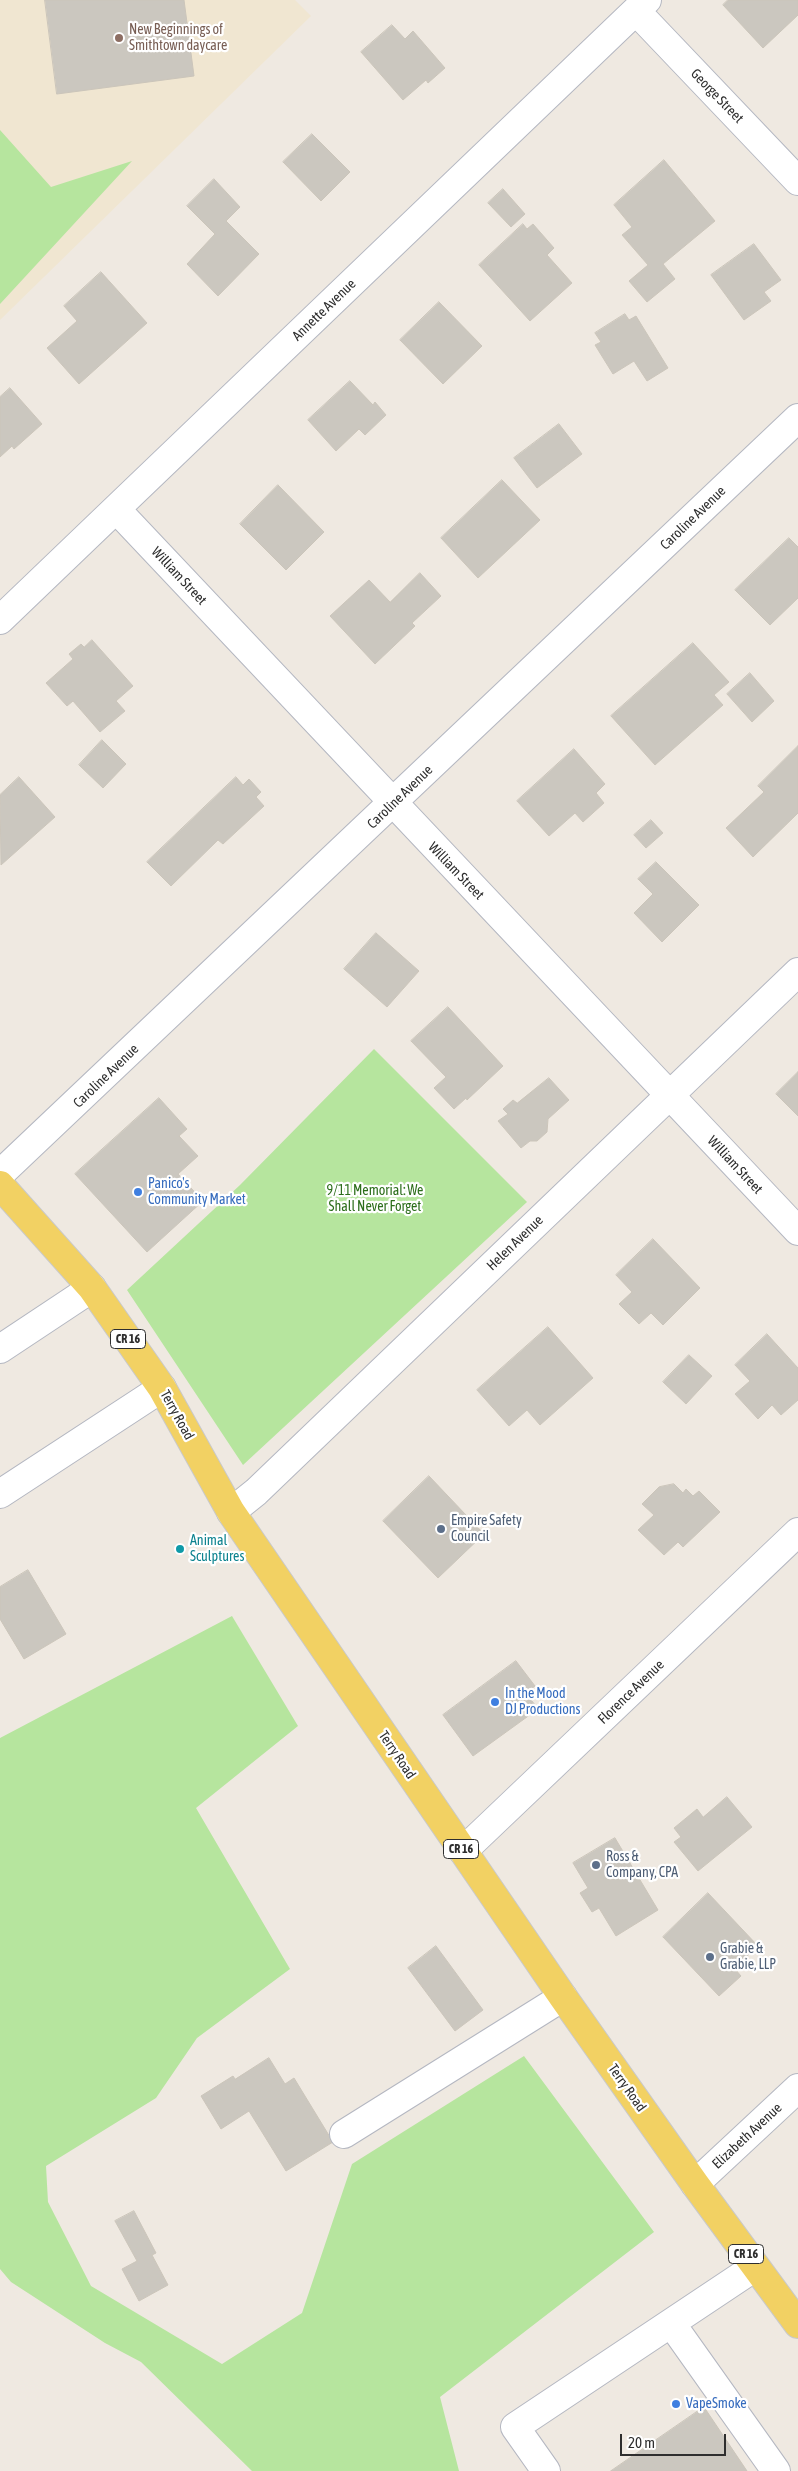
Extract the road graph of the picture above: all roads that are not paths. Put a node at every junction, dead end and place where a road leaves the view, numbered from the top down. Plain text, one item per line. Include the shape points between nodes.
1 (642, 5) edge
2 (798, 181) edge
3 (798, 418) edge
4 (116, 509) junction
5 (0, 620) edge
6 (392, 804) junction
7 (798, 972) edge
8 (669, 1094) junction
9 (0, 1174) edge
10 (0, 1185) edge
11 (798, 1231) edge
12 (92, 1288) junction
13 (0, 1349) edge
14 (162, 1388) junction
15 (0, 1494) edge
16 (230, 1512) junction
17 (798, 1532) edge
18 (463, 1851) junction
19 (562, 1997) junction
20 (798, 2088) edge
21 (344, 2134) dead end
22 (695, 2184) junction
23 (755, 2267) junction
24 (671, 2322) junction
25 (798, 2324) edge
26 (546, 2471) edge
27 (776, 2471) edge

1 - 2 street, George Street
1 - 4 street, Annette Avenue
3 - 6 street, Caroline Avenue
4 - 5 street, Annette Avenue
4 - 6 street, William Street
6 - 8 street, William Street
6 - 9 street, Caroline Avenue
7 - 8 street, Helen Avenue
8 - 11 street, William Street
8 - 16 street, Helen Avenue via 256,1492
10 - 12 main road, Terry Road / CR 16
12 - 13 street
12 - 14 main road, Terry Road / CR 16
14 - 15 street
14 - 16 main road, Terry Road / CR 16
16 - 18 main road, Terry Road / CR 16
17 - 18 street, Florence Avenue
18 - 19 main road, Terry Road / CR 16
19 - 21 street
19 - 22 main road, Terry Road / CR 16
20 - 22 street, Elizabeth Avenue
22 - 23 main road, Terry Road / CR 16
23 - 24 street
23 - 25 main road, Terry Road / CR 16
24 - 26 street via 515,2426
24 - 27 street

